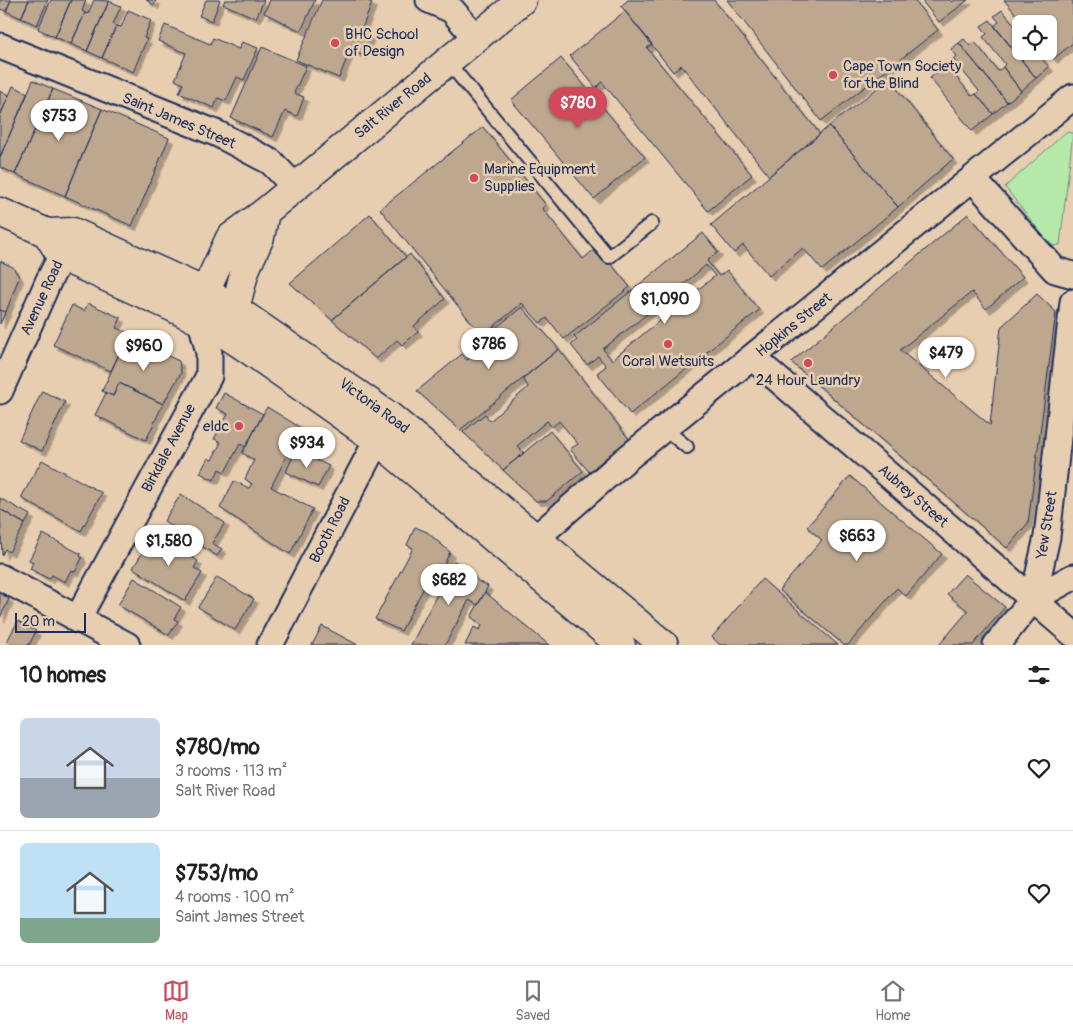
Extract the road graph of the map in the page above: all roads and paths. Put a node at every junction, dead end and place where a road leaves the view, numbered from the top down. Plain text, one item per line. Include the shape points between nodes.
1 (429, 0) edge
2 (522, 0) edge
3 (476, 38) junction
4 (0, 46) edge
5 (448, 61) junction
6 (1073, 97) edge
7 (973, 179) junction
8 (294, 187) junction
9 (0, 212) edge
10 (266, 212) junction
11 (652, 223) dead end
12 (60, 232) junction
13 (62, 257) junction
14 (1073, 275) edge
15 (205, 292) junction
16 (1073, 302) edge
17 (217, 329) junction
18 (753, 358) junction
19 (0, 391) edge
20 (389, 416) junction
21 (666, 429) junction
22 (377, 440) junction
23 (687, 446) dead end
24 (527, 548) junction
25 (0, 577) edge
26 (1073, 577) edge
27 (1033, 599) junction
28 (77, 625) junction
29 (1073, 634) edge
30 (619, 637) edge
31 (127, 645) edge
32 (270, 645) edge
33 (664, 645) edge
34 (996, 645) edge

1 - 3 street via 452,10
2 - 3 main road, Salt River Road
3 - 5 main road, Salt River Road
4 - 8 street, Saint James Street via 218,134 271,162
5 - 8 main road, Salt River Road
5 - 11 lane via 609,257
6 - 7 street, Hopkins Street
7 - 14 street via 1055,270
7 - 18 street, Hopkins Street
8 - 10 main road, Salt River Road
9 - 12 main road, Victoria Road
10 - 15 main road, Salt River Road via 230,238
10 - 17 main road via 260,237
12 - 13 main road
12 - 15 main road, Victoria Road
13 - 17 main road, Victoria Road
13 - 19 street, Avenue Road
15 - 17 main road, Victoria Road
16 - 27 street, Yew Street via 1048,538
17 - 20 main road, Victoria Road
17 - 22 main road, Victoria Road
17 - 28 street, Birkdale Avenue via 209,376
18 - 21 street, Hopkins Street
18 - 27 street, Aubrey Street
20 - 22 street, Booth Road
20 - 24 main road, Victoria Road
21 - 23 lane
21 - 24 street, Hopkins Street via 625,460
22 - 24 main road, Victoria Road
22 - 32 street, Booth Road
24 - 30 main road, Victoria Road
25 - 28 street
26 - 27 street
27 - 29 street, Aubrey Street
27 - 34 street
28 - 31 street
30 - 33 main road, Victoria Road

